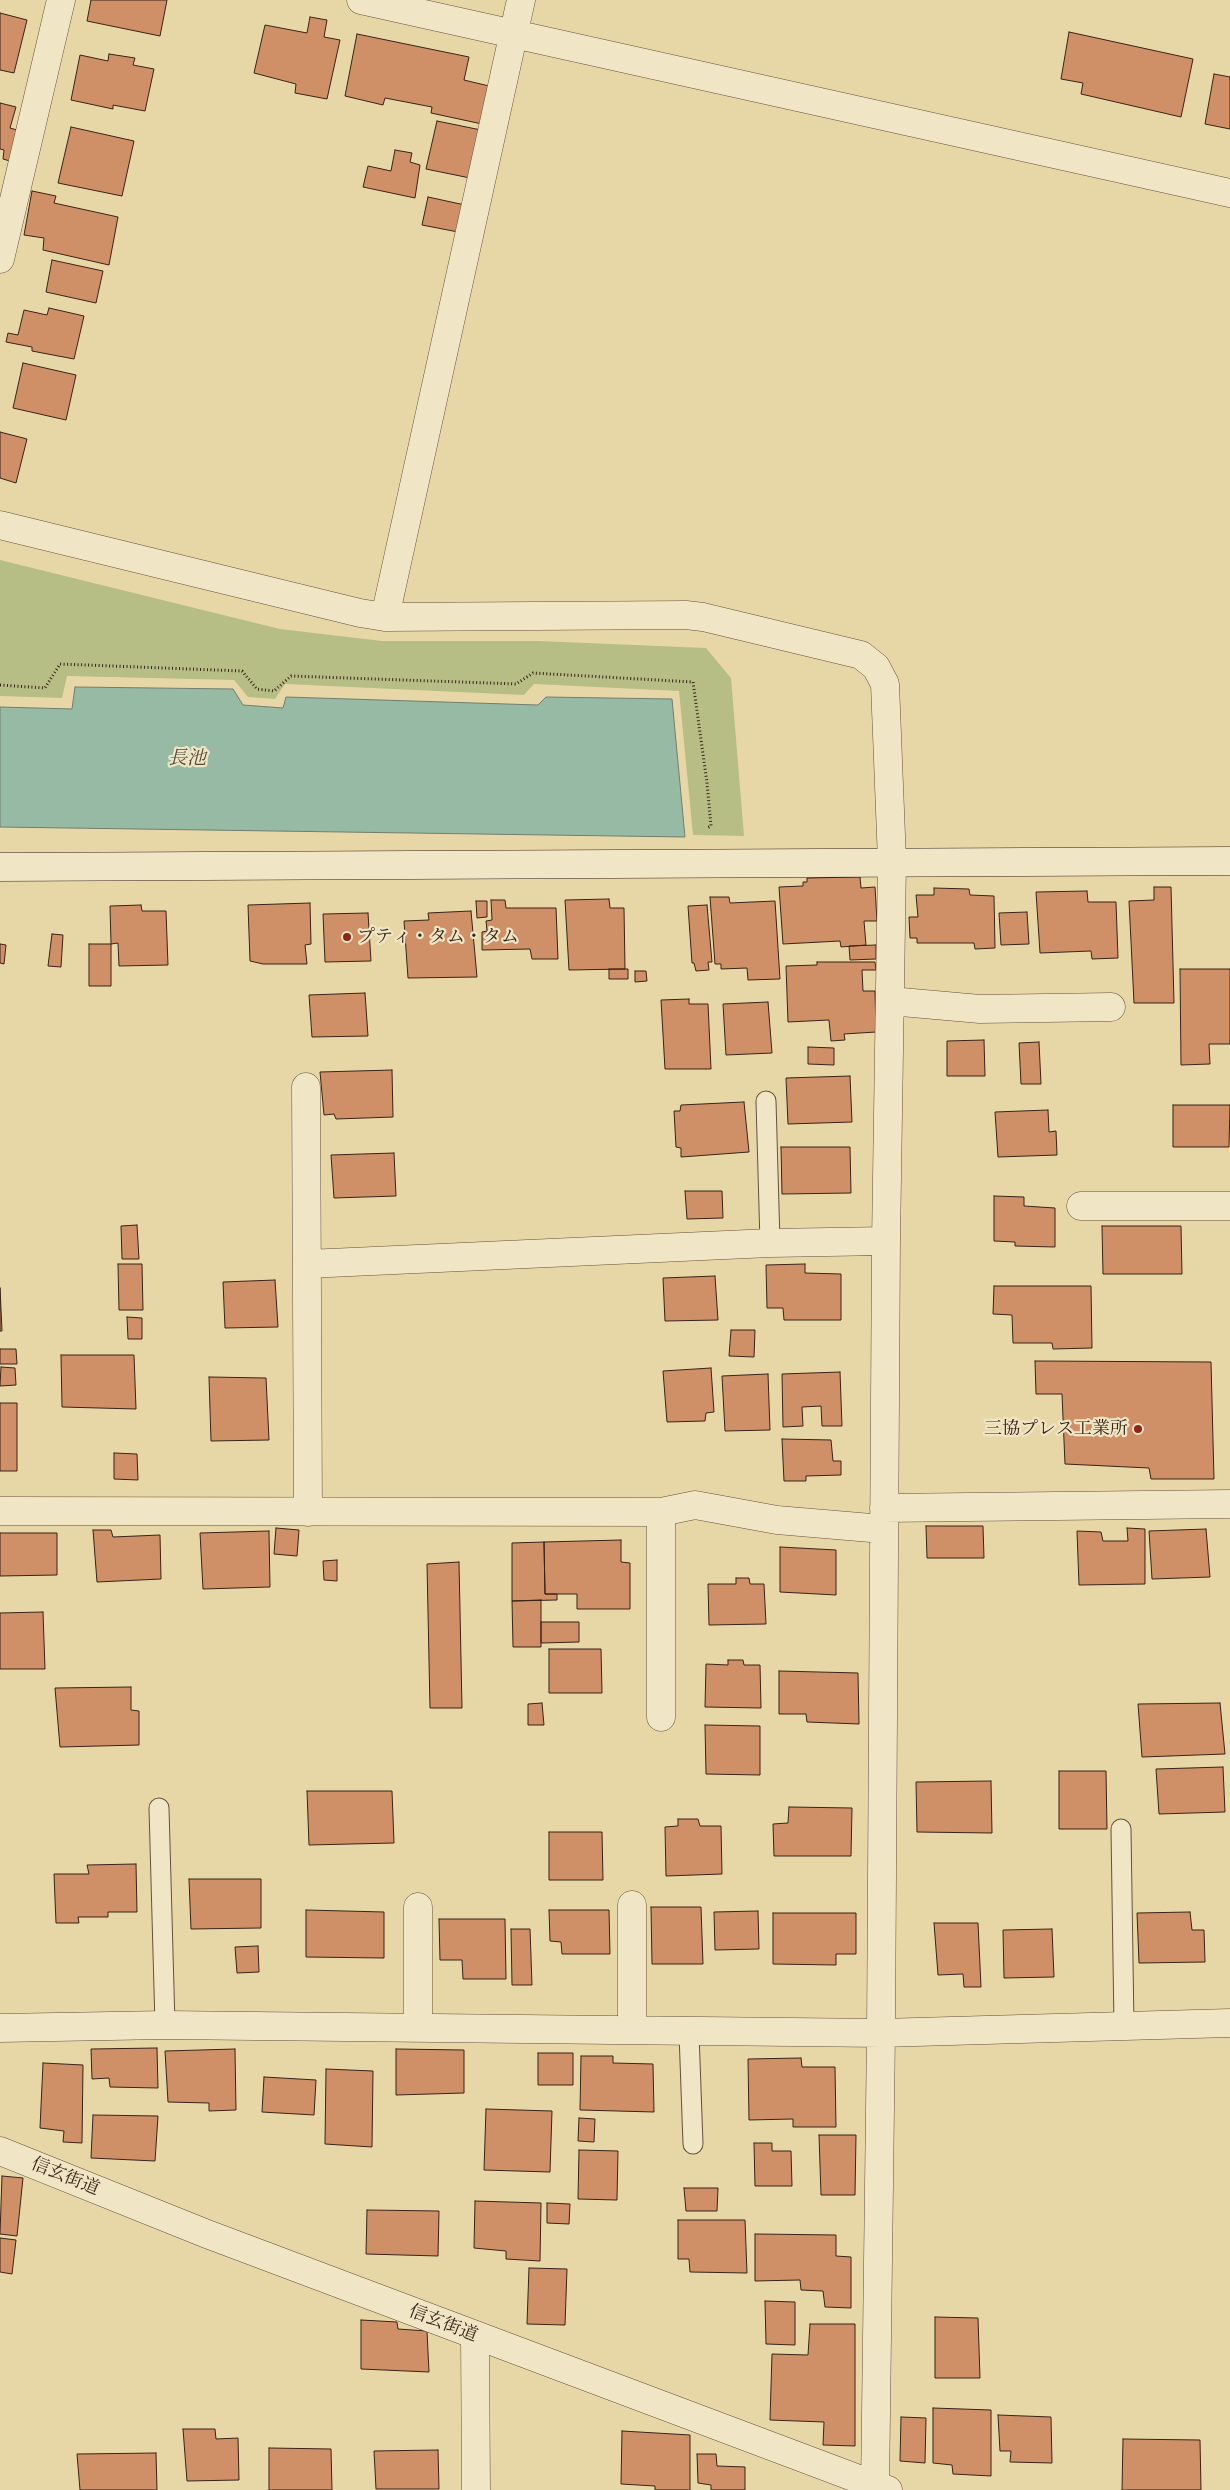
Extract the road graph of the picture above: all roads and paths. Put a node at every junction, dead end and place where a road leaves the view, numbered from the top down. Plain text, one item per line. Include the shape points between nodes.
1 (61, 0) edge
2 (361, 0) edge
3 (521, 0) edge
4 (513, 33) junction
5 (1230, 192) edge
6 (0, 259) edge
7 (0, 525) edge
8 (385, 617) junction
9 (0, 685) edge
10 (704, 831) dead end
11 (892, 861) junction
12 (1230, 861) edge
13 (0, 867) edge
14 (890, 1001) junction
15 (1111, 1007) dead end
16 (306, 1087) dead end
17 (766, 1101) dead end
18 (1081, 1206) dead end
19 (1230, 1206) edge
20 (886, 1241) junction
21 (770, 1243) junction
22 (307, 1264) junction
23 (1230, 1504) edge
24 (0, 1511) edge
25 (308, 1512) junction
26 (661, 1512) junction
27 (883, 1519) junction
28 (661, 1717) dead end
29 (159, 1808) dead end
30 (1121, 1828) dead end
31 (632, 1905) dead end
32 (418, 1907) dead end
33 (1230, 2023) edge
34 (165, 2025) junction
35 (1124, 2026) junction
36 (0, 2028) edge
37 (418, 2028) junction
38 (632, 2030) junction
39 (689, 2033) junction
40 (881, 2033) junction
41 (693, 2144) dead end
42 (0, 2151) edge
43 (475, 2336) junction
44 (879, 2489) edge
45 (476, 2490) edge

1 - 6 street
2 - 4 street
3 - 4 street
4 - 5 street
4 - 8 street
7 - 8 street
8 - 11 street via 686,615 861,655 876,667 885,684
9 - 10 path via 45,688 60,664 242,671 257,688 274,691 291,676 516,684 533,673 693,682 711,826
11 - 12 street
11 - 13 street
11 - 14 street
14 - 15 street via 980,1009
14 - 20 street
16 - 22 street
17 - 21 lane
18 - 19 street
20 - 21 street
20 - 27 street
21 - 22 street
22 - 25 street
23 - 27 street
24 - 25 street
25 - 26 street
26 - 27 street via 695,1504 777,1520
26 - 28 street
27 - 40 street
29 - 34 lane
30 - 35 lane
31 - 38 street
32 - 37 street
33 - 35 street
34 - 36 street
34 - 37 street
35 - 40 street
37 - 38 street
38 - 39 street
39 - 40 street
39 - 41 lane
40 - 44 street
42 - 43 street, 信玄街道
43 - 44 street, 信玄街道
43 - 45 street

